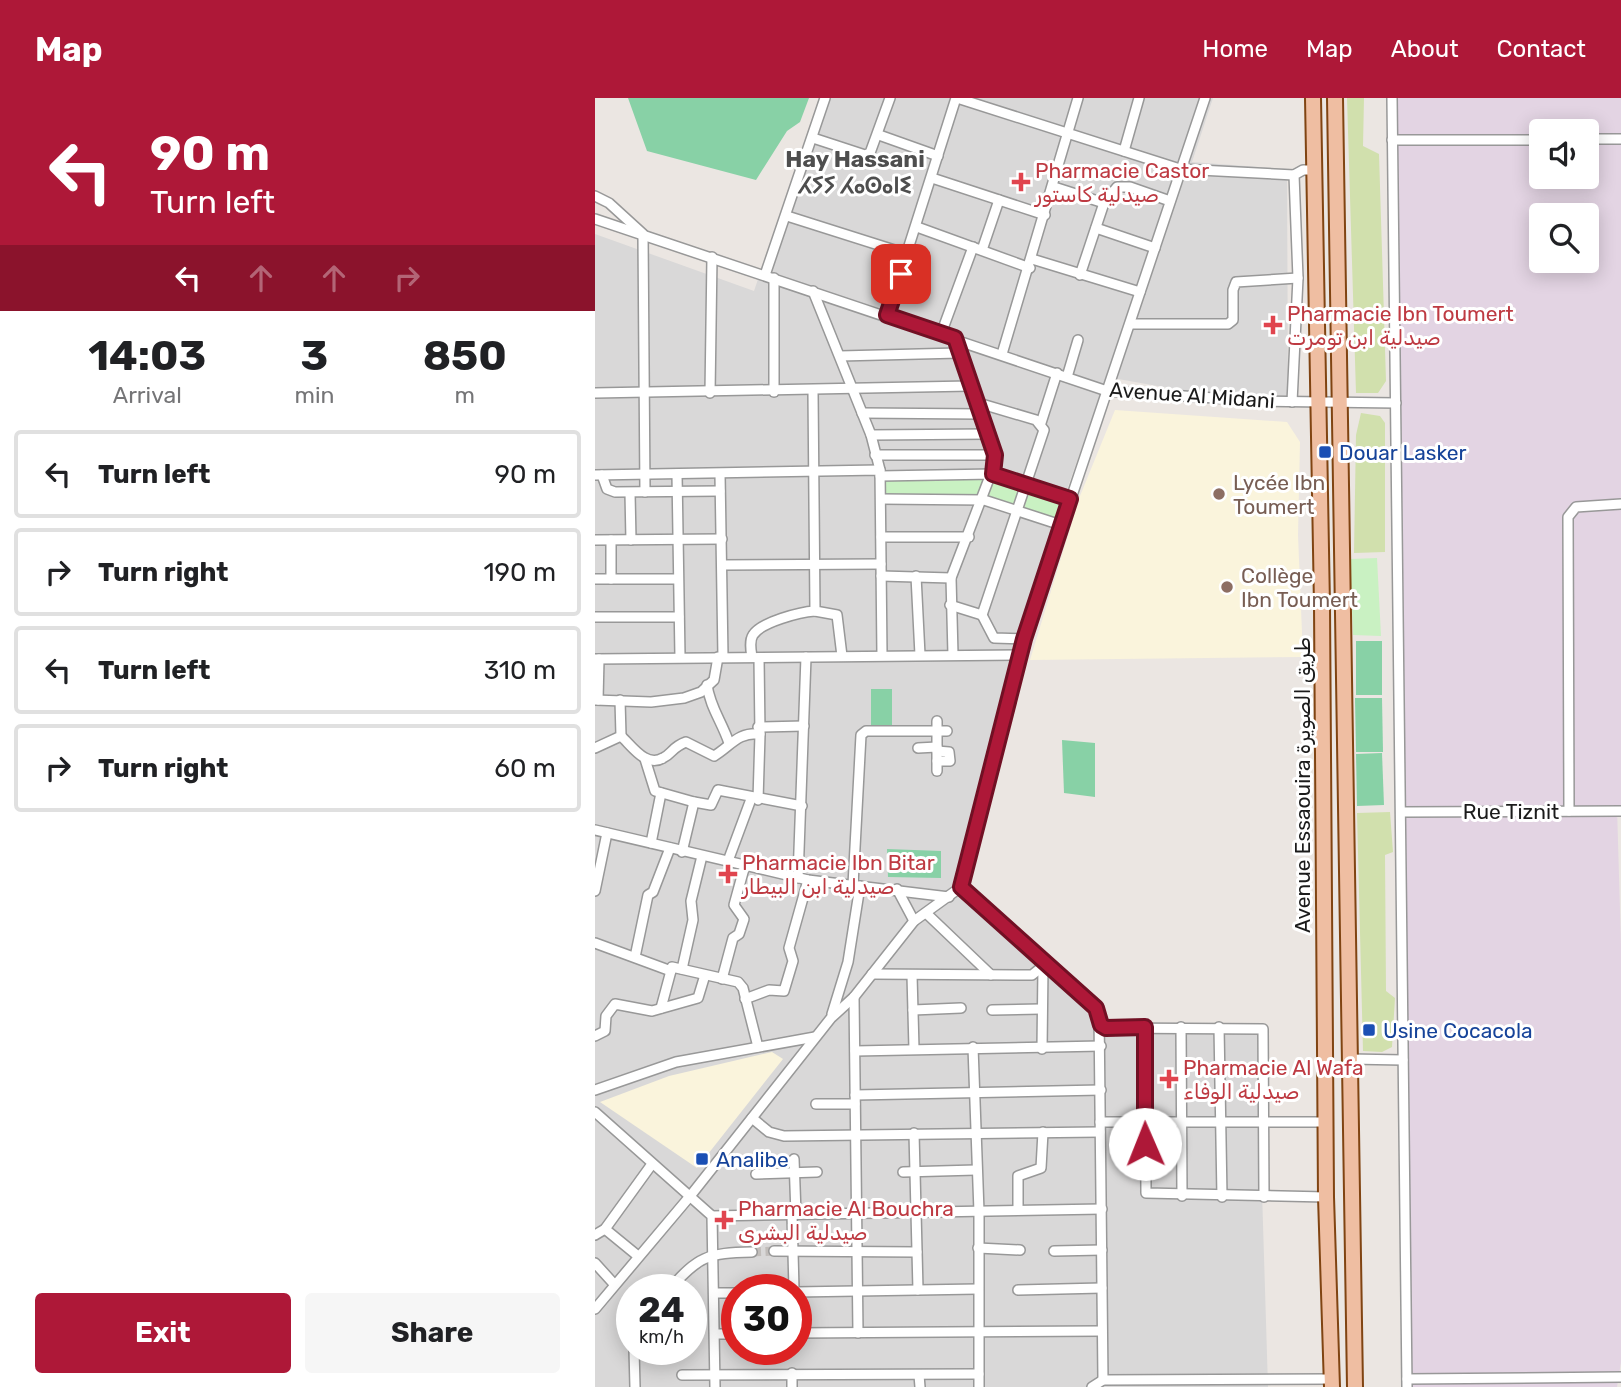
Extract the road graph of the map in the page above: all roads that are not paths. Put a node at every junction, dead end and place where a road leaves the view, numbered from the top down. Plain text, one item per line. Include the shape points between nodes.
1 (825, 98) edge
2 (890, 98) edge
3 (956, 98) edge
4 (1078, 98) edge
5 (1139, 98) edge
6 (1205, 98) edge
7 (1313, 98) edge
8 (1335, 98) edge
9 (1392, 98) edge
10 (1067, 134) junction
11 (879, 135) junction
12 (813, 138) junction
13 (1529, 139) edge
14 (1599, 139) edge
15 (1621, 139) edge
16 (1392, 140) junction
17 (1124, 151) junction
18 (938, 156) junction
19 (1180, 169) junction
20 (1316, 170) junction
21 (1294, 175) junction
22 (932, 178) junction
23 (1054, 187) junction
24 (595, 196) edge
25 (999, 200) junction
26 (1170, 201) junction
27 (1104, 203) junction
28 (1045, 215) junction
29 (786, 216) junction
30 (595, 219) edge
31 (917, 227) junction
32 (1096, 228) junction
33 (643, 234) junction
34 (1155, 248) junction
35 (977, 249) junction
36 (907, 254) junction
37 (712, 257) junction
38 (1031, 263) junction
39 (1080, 275) junction
40 (770, 276) junction
41 (1298, 278) junction
42 (813, 291) junction
43 (1140, 292) junction
44 (887, 315) junction
45 (1131, 324) junction
46 (941, 334) junction
47 (955, 338) junction
48 (1078, 340) dead end
49 (959, 353) junction
50 (1002, 354) junction
51 (840, 356) junction
52 (1062, 375) junction
53 (969, 386) junction
54 (853, 389) junction
55 (813, 391) junction
56 (1107, 391) junction
57 (774, 392) junction
58 (595, 393) edge
59 (710, 393) junction
60 (645, 394) junction
61 (975, 402) junction
62 (1292, 402) junction
63 (1318, 403) junction
64 (1342, 403) junction
65 (1396, 403) junction
66 (862, 413) junction
67 (979, 414) junction
68 (1041, 423) junction
69 (988, 434) junction
70 (871, 435) junction
71 (875, 455) junction
72 (995, 455) junction
73 (814, 473) junction
74 (880, 473) junction
75 (677, 474) junction
76 (720, 474) junction
77 (993, 474) junction
78 (599, 475) edge
79 (645, 475) junction
80 (1027, 485) junction
81 (720, 491) junction
82 (645, 492) junction
83 (678, 492) junction
84 (630, 493) junction
85 (881, 499) junction
86 (1070, 499) junction
87 (984, 500) junction
88 (1621, 504) edge
89 (1019, 510) junction
90 (1061, 525) junction
91 (881, 537) junction
92 (969, 537) junction
93 (722, 539) junction
94 (595, 540) edge
95 (611, 540) junction
96 (631, 540) junction
97 (679, 540) junction
98 (881, 564) junction
99 (722, 565) junction
100 (815, 566) junction
101 (881, 576) junction
102 (916, 576) junction
103 (951, 578) junction
104 (595, 579) edge
105 (611, 579) junction
106 (678, 579) junction
107 (950, 605) junction
108 (815, 611) junction
109 (982, 615) junction
110 (595, 617) edge
111 (679, 617) junction
112 (1024, 639) junction
113 (1020, 654) junction
114 (882, 655) junction
115 (920, 655) junction
116 (953, 655) junction
117 (842, 656) junction
118 (680, 657) junction
119 (720, 657) junction
120 (755, 657) junction
121 (806, 657) junction
122 (597, 659) edge
123 (707, 685) junction
124 (597, 700) edge
125 (620, 700) junction
126 (937, 721) dead end
127 (804, 726) junction
128 (759, 730) junction
129 (942, 731) junction
130 (621, 736) junction
131 (729, 743) junction
132 (595, 748) edge
133 (918, 748) dead end
134 (645, 759) junction
135 (661, 793) junction
136 (755, 799) junction
137 (694, 802) junction
138 (801, 806) junction
139 (1569, 811) junction
140 (1621, 811) edge
141 (1401, 812) junction
142 (595, 830) edge
143 (607, 833) junction
144 (651, 843) junction
145 (670, 848) junction
146 (682, 852) junction
147 (702, 856) junction
148 (728, 862) junction
149 (745, 865) junction
150 (797, 878) junction
151 (809, 880) junction
152 (856, 886) junction
153 (961, 887) junction
154 (897, 889) junction
155 (595, 891) edge
156 (949, 897) junction
157 (926, 913) junction
158 (914, 921) junction
159 (595, 943) edge
160 (635, 957) junction
161 (1044, 965) junction
162 (682, 969) junction
163 (671, 971) junction
164 (872, 974) junction
165 (705, 975) junction
166 (912, 975) junction
167 (991, 975) junction
168 (722, 979) junction
169 (854, 997) junction
170 (745, 999) junction
171 (661, 1008) junction
172 (961, 1008) dead end
173 (1041, 1009) junction
174 (913, 1010) junction
175 (992, 1010) dead end
176 (831, 1018) junction
177 (1101, 1025) junction
178 (1145, 1027) junction
179 (1181, 1027) junction
180 (1219, 1027) junction
181 (595, 1036) edge
182 (815, 1037) junction
183 (1101, 1046) junction
184 (758, 1047) junction
185 (973, 1047) junction
186 (913, 1049) junction
187 (1042, 1049) junction
188 (855, 1051) junction
189 (1350, 1059) junction
190 (1403, 1060) junction
191 (595, 1090) edge
192 (1101, 1090) junction
193 (975, 1092) junction
194 (855, 1099) junction
195 (816, 1104) dead end
196 (595, 1112) edge
197 (752, 1118) junction
198 (1145, 1122) junction
199 (1180, 1122) junction
200 (1219, 1122) junction
201 (1265, 1122) junction
202 (1325, 1122) junction
203 (1100, 1127) junction
204 (1043, 1132) junction
205 (914, 1133) junction
206 (976, 1133) junction
207 (856, 1135) junction
208 (794, 1159) dead end
209 (652, 1164) junction
210 (977, 1170) junction
211 (817, 1172) dead end
212 (903, 1172) dead end
213 (914, 1172) junction
214 (794, 1173) junction
215 (756, 1174) dead end
216 (691, 1195) junction
217 (1182, 1196) junction
218 (1222, 1197) junction
219 (1264, 1197) junction
220 (1326, 1197) junction
221 (1102, 1209) junction
222 (1019, 1210) junction
223 (857, 1212) junction
224 (916, 1212) junction
225 (979, 1212) junction
226 (794, 1214) junction
227 (712, 1216) junction
228 (605, 1229) junction
229 (595, 1235) edge
230 (978, 1248) junction
231 (1020, 1250) dead end
232 (1102, 1250) junction
233 (774, 1251) tunnel mouth
234 (793, 1251) junction
235 (1053, 1251) dead end
236 (752, 1252) tunnel mouth
237 (856, 1252) junction
238 (917, 1252) junction
239 (715, 1253) junction
240 (638, 1256) junction
241 (595, 1263) edge
242 (683, 1274) edge
243 (794, 1274) edge
244 (614, 1284) junction
245 (1102, 1288) junction
246 (978, 1289) junction
247 (918, 1290) junction
248 (1018, 1290) dead end
249 (812, 1291) edge
250 (858, 1291) junction
251 (715, 1293) junction
252 (721, 1293) edge
253 (595, 1310) edge
254 (1102, 1331) junction
255 (812, 1333) edge
256 (858, 1333) junction
257 (979, 1333) junction
258 (715, 1334) junction
259 (721, 1334) edge
260 (634, 1365) edge
261 (792, 1373) junction
262 (979, 1374) junction
263 (682, 1375) dead end
264 (919, 1375) junction
265 (715, 1376) junction
266 (1621, 1377) edge
267 (1103, 1380) junction
268 (1270, 1383) edge
269 (1332, 1383) edge
270 (1407, 1383) edge
271 (635, 1387) edge
272 (715, 1387) edge
273 (792, 1387) edge
274 (920, 1387) edge
275 (979, 1387) edge
276 (1092, 1387) edge
277 (1355, 1387) edge

1 - 12 street
2 - 11 street
3 - 10 street
3 - 18 street
4 - 10 street
5 - 17 street
6 - 19 street
7 - 20 main road, Avenue Essaouira طريق الصويرة
8 - 64 main road, Avenue Essaouira طريق الصويرة
9 - 16 street
10 - 17 street
10 - 23 street
11 - 12 street via 873,151 865,155
11 - 18 street
12 - 29 street
13 - 16 street
14 - 15 street
16 - 65 street
17 - 19 street
18 - 22 street
19 - 21 street
19 - 26 street
20 - 21 street
20 - 63 main road, Avenue Essaouira طريق الصويرة
21 - 41 street
22 - 25 street
22 - 31 street
23 - 27 street
23 - 28 street
24 - 33 street
25 - 28 street
25 - 35 street
26 - 27 street via 1125,186 1117,187
26 - 34 street
27 - 32 street
28 - 38 street
29 - 36 street
29 - 40 street
30 - 33 street, Avenue Al Midani
31 - 35 street
31 - 36 street
32 - 34 street
32 - 39 street
33 - 37 street, Avenue Al Midani
33 - 60 street
34 - 43 street
35 - 38 street
35 - 46 street
36 - 44 street
37 - 40 street, Avenue Al Midani
37 - 59 street
38 - 39 street
38 - 50 street
39 - 43 street
40 - 42 street, Avenue Al Midani
40 - 57 street
41 - 45 street via 1236,282 1233,320 1228,324
41 - 62 street
42 - 44 street, Avenue Al Midani
42 - 51 street
43 - 45 street
44 - 46 street, Avenue Al Midani
45 - 56 street
46 - 47 street, Avenue Al Midani
47 - 49 street
47 - 50 street, Avenue Al Midani
48 - 52 street
49 - 51 street
49 - 53 street
50 - 52 street, Avenue Al Midani
51 - 54 street
52 - 56 street, Avenue Al Midani
52 - 68 street
53 - 54 street
53 - 61 street
54 - 55 street
54 - 66 street
55 - 57 street
55 - 73 street
56 - 62 street, Avenue Al Midani
56 - 86 street
57 - 59 street
58 - 60 street
59 - 60 street
60 - 79 street
61 - 67 street
61 - 68 street
62 - 63 street, Avenue Al Midani
63 - 64 street, Avenue Al Midani
63 - 202 main road, Avenue Essaouira طريق الصويرة
64 - 65 street, Avenue Al Midani
64 - 189 main road, Avenue Essaouira طريق الصويرة
65 - 141 street
66 - 67 street
66 - 70 street
67 - 69 street
68 - 80 street via 1044,430
69 - 70 street
69 - 72 street
70 - 71 street
71 - 72 street
71 - 74 street
72 - 77 street
73 - 74 street
73 - 76 street
73 - 100 street
74 - 77 street
74 - 85 street
75 - 76 street
75 - 79 street
75 - 83 street
76 - 81 street
77 - 80 street
77 - 87 street
78 - 79 street
78 - 84 street via 609,491
79 - 82 street
80 - 86 street
80 - 89 street
81 - 83 street
81 - 93 street
82 - 83 street
82 - 84 street
83 - 97 street
84 - 96 street
85 - 87 street
85 - 91 street
86 - 90 street
87 - 89 street
87 - 92 street
88 - 139 street via 1576,507 1569,517
89 - 90 street
89 - 109 street
90 - 112 street
91 - 92 street
91 - 98 street
92 - 103 street
93 - 97 street
93 - 99 street
94 - 95 street
95 - 96 street
95 - 105 street
96 - 97 street
97 - 106 street
98 - 100 street
98 - 101 street
99 - 100 street
99 - 119 street
100 - 108 street
101 - 102 street
101 - 114 street
102 - 103 street
102 - 115 street
103 - 107 street
104 - 105 street
105 - 106 street
106 - 111 street
107 - 109 street
107 - 116 street
108 - 117 street via 838,615
108 - 120 street via 781,619 756,632 751,638
109 - 112 street via 994,638
110 - 111 street
111 - 118 street
112 - 113 street
113 - 116 street
113 - 153 street
114 - 115 street
114 - 117 street
115 - 116 street
117 - 121 street
118 - 119 street
118 - 122 street
119 - 120 street
119 - 123 street via 716,676
120 - 121 street
120 - 128 street
121 - 127 street
122 - 124 street
123 - 125 street via 684,698
123 - 131 street via 711,708
124 - 125 street
125 - 130 street
126 - 129 street
127 - 128 street
127 - 138 street
128 - 131 street
128 - 136 street
129 - 133 street via 937,758
129 - 152 street via 866,731 861,735
130 - 132 street
130 - 134 street
131 - 134 street via 714,756 689,742 662,759
134 - 135 street via 653,788
135 - 137 street
135 - 144 street
136 - 137 street via 721,789 709,806
136 - 138 street
136 - 148 street
137 - 146 street
138 - 150 street
139 - 140 street, Rue Tiznit
139 - 141 street, Rue Tiznit
141 - 190 street
142 - 143 street
143 - 144 street
143 - 155 street
144 - 145 street
145 - 146 street
145 - 160 street via 648,895
146 - 147 street
147 - 148 street
147 - 162 street
148 - 149 street
149 - 150 street
149 - 168 street via 734,905 744,919 733,938
150 - 151 street
151 - 152 street
151 - 170 street via 789,948 793,961 787,987
152 - 154 street
152 - 176 street via 848,962
153 - 156 street
153 - 161 street
154 - 156 street
154 - 158 street
156 - 157 street
157 - 158 street
157 - 167 street
158 - 164 street
159 - 160 street
160 - 163 street
161 - 167 street via 1031,975
161 - 173 street
161 - 177 street via 1096,1008
162 - 163 street via 672,967
162 - 165 street
163 - 171 street
164 - 166 street
164 - 169 street
165 - 168 street
165 - 171 street via 700,997
166 - 167 street
166 - 174 street
168 - 170 street via 741,984
169 - 176 street
169 - 188 street
170 - 184 street
171 - 181 street via 649,1011 615,1004 606,1016 605,1031
172 - 174 street
173 - 175 street
173 - 187 street
174 - 186 street
176 - 182 street
177 - 178 street
177 - 183 street
178 - 179 street
178 - 198 street
179 - 180 street
179 - 199 street
180 - 200 street
180 - 201 street via 1265,1032
182 - 184 street
182 - 197 street
183 - 187 street
183 - 192 street
184 - 191 street via 651,1069
185 - 186 street
185 - 187 street
185 - 193 street
186 - 188 street
188 - 194 street
189 - 190 street
189 - 277 main road, Avenue Essaouira طريق الصويرة
190 - 270 street
192 - 193 street
192 - 203 street
193 - 194 street
193 - 206 street
194 - 195 street
194 - 207 street
196 - 209 street
197 - 207 street via 780,1136
197 - 216 street
198 - 199 street
198 - 203 street
198 - 217 street via 1146,1193
199 - 200 street
199 - 217 street
200 - 201 street
200 - 218 street
201 - 202 street
201 - 219 street
202 - 220 main road, Avenue Essaouira طريق الصويرة
203 - 204 street
203 - 221 street
204 - 206 street
204 - 222 street via 1041,1168 1018,1176
205 - 206 street
205 - 207 street
205 - 213 street
206 - 210 street
207 - 223 street
208 - 214 street
209 - 216 street
209 - 228 street
210 - 213 street
210 - 225 street
211 - 214 street
212 - 213 street
213 - 224 street
214 - 215 street
214 - 226 street
216 - 227 street
216 - 240 street
217 - 218 street
218 - 219 street
219 - 220 street
220 - 269 main road, Avenue Essaouira طريق الصويرة
221 - 222 street
221 - 232 street
222 - 225 street
223 - 224 street
223 - 226 street
223 - 237 street
224 - 225 street
224 - 238 street
225 - 230 street
226 - 227 street
226 - 234 street
227 - 239 street
228 - 229 street
228 - 240 street
230 - 231 street
230 - 246 street
232 - 235 street
232 - 245 street
233 - 234 street
234 - 237 street
234 - 243 street
236 - 239 street
237 - 238 street
237 - 250 street
238 - 247 street
239 - 242 street
239 - 251 street
240 - 244 street
241 - 244 street
244 - 253 street
245 - 248 street
245 - 254 street
246 - 247 street
246 - 257 street
247 - 250 street
249 - 250 street
250 - 256 street
251 - 252 street
251 - 258 street
254 - 257 street
254 - 267 street
255 - 256 street
256 - 257 street
257 - 262 street
258 - 259 street
258 - 265 street
260 - 271 street
261 - 264 street
261 - 265 street
261 - 273 street
262 - 264 street
262 - 275 street
263 - 265 street
264 - 274 street
265 - 272 street
266 - 270 street
267 - 268 street
267 - 276 street
268 - 269 street

